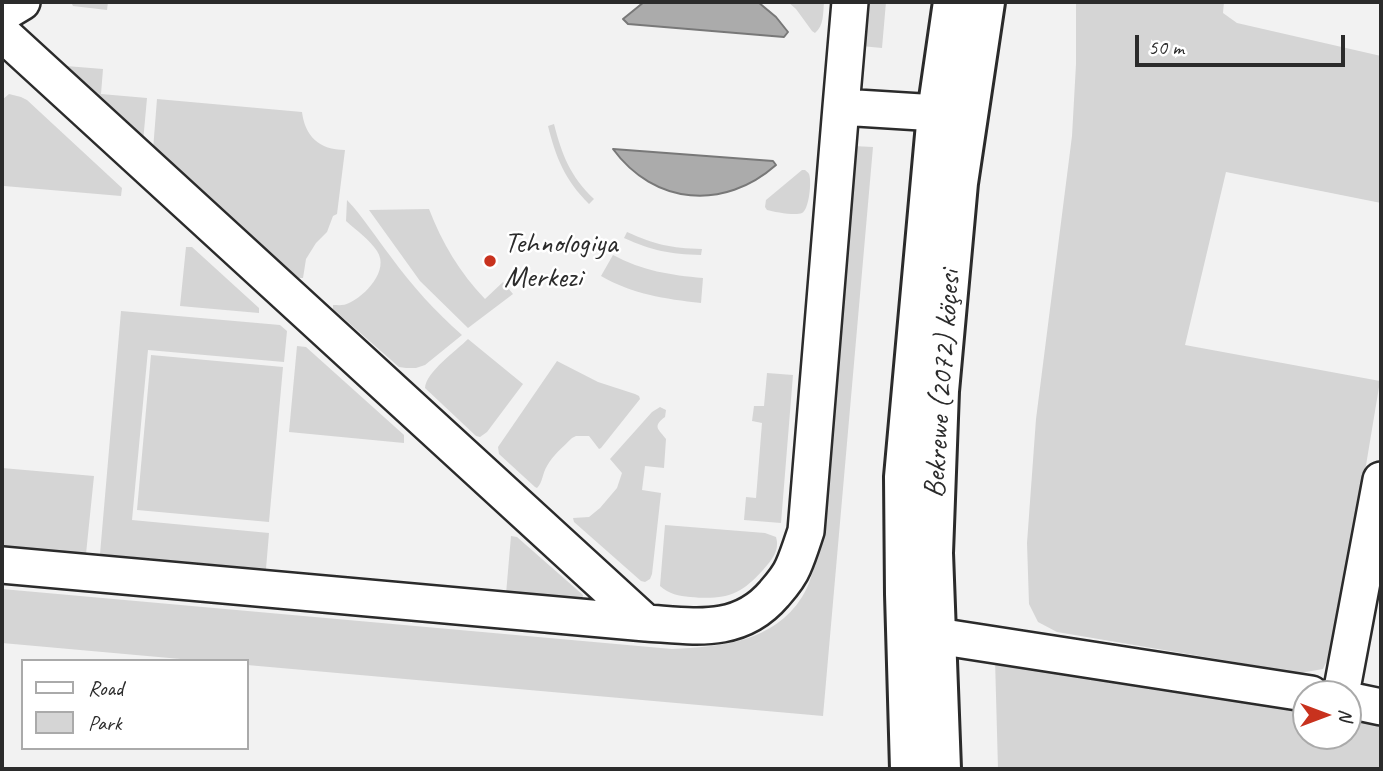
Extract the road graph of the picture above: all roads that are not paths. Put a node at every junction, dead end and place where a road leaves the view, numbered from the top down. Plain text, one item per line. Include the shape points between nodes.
1 (22, 2) edge
2 (850, 2) edge
3 (953, 2) edge
4 (985, 2) edge
5 (2, 14) edge
6 (2, 33) edge
7 (841, 107) junction
8 (936, 113) junction
9 (1381, 480) edge
10 (2, 565) edge
11 (646, 623) junction
12 (936, 636) junction
13 (1344, 680) edge
14 (1292, 691) edge
15 (1362, 703) edge
16 (1381, 707) edge
17 (910, 769) edge
18 (941, 769) edge

1 - 5 street
2 - 7 street
3 - 8 main road, Bekrewe (2072) köçesi
4 - 12 main road, Bekrewe (2072) köçesi via 958,183 939,391 933,552
6 - 11 street
7 - 8 street
7 - 11 street via 806,531 779,589 749,616 701,626
8 - 17 main road, Bekrewe (2072) köçesi via 904,477
9 - 13 street
10 - 11 street
12 - 14 street
12 - 18 main road, Bekrewe (2072) köçesi
15 - 16 street

